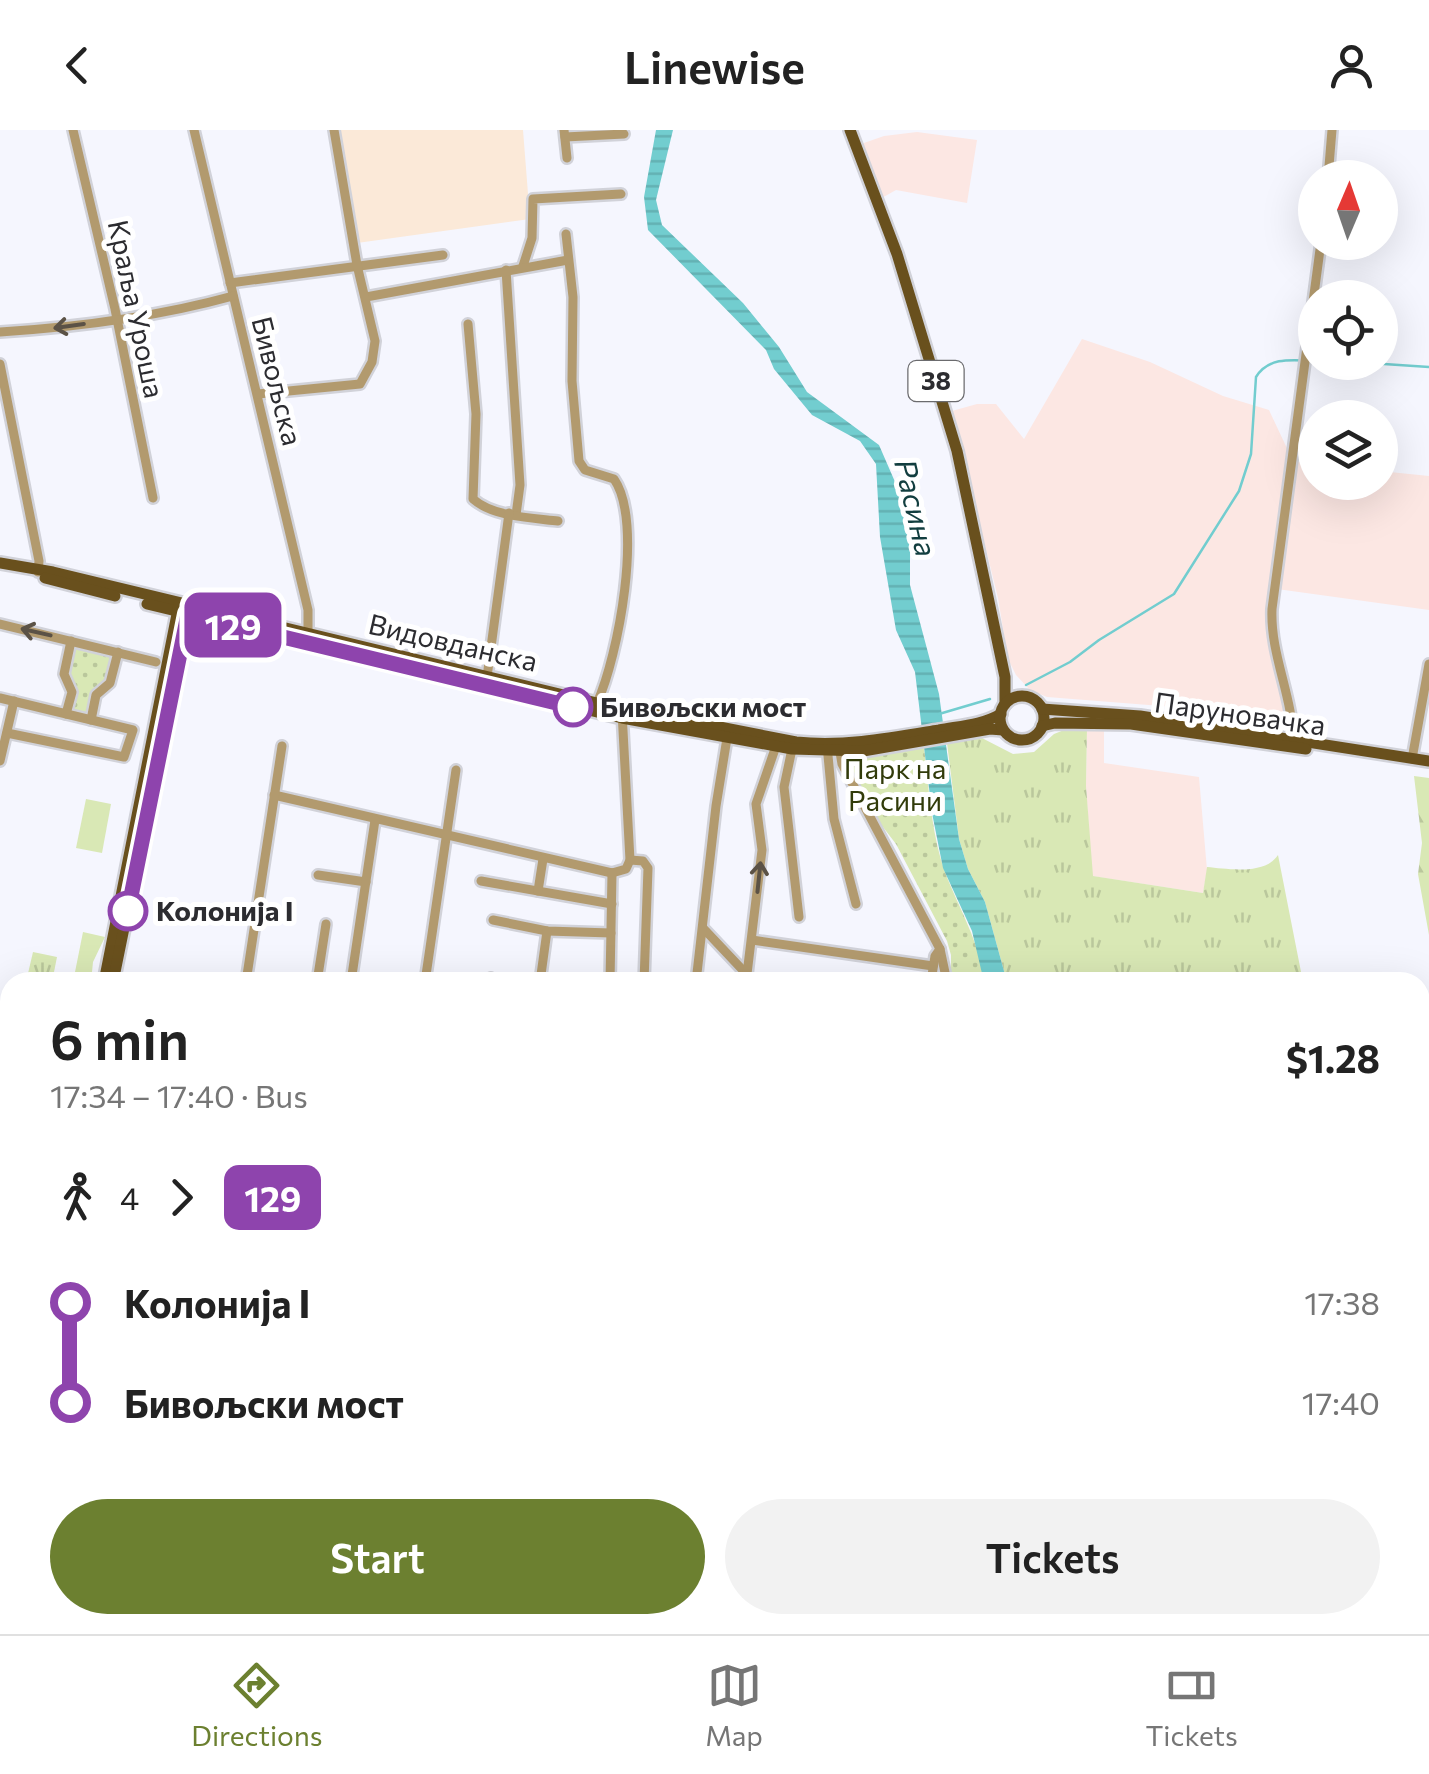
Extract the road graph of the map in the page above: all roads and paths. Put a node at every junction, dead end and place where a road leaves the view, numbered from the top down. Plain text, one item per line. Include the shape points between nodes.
1 (73, 130) edge
2 (194, 130) edge
3 (334, 130) edge
4 (850, 130) edge
5 (1332, 130) edge
6 (564, 134) edge
7 (624, 134) dead end
8 (567, 158) dead end
9 (1330, 160) edge
10 (621, 194) dead end
11 (566, 234) dead end
12 (443, 254) dead end
13 (568, 260) junction
14 (1318, 260) edge
15 (357, 265) junction
16 (523, 266) junction
17 (506, 270) junction
18 (230, 283) junction
19 (234, 296) junction
20 (366, 297) junction
21 (115, 320) junction
22 (468, 324) dead end
23 (0, 332) edge
24 (0, 364) edge
25 (258, 394) junction
26 (153, 498) dead end
27 (512, 514) junction
28 (558, 521) dead end
29 (0, 563) edge
30 (38, 572) junction
31 (184, 609) junction
32 (0, 624) edge
33 (308, 639) junction
34 (72, 641) junction
35 (118, 652) junction
36 (156, 662) dead end
37 (1429, 664) edge
38 (1005, 676) junction
39 (478, 678) junction
40 (1022, 697) junction
41 (0, 698) edge
42 (14, 701) junction
43 (598, 704) junction
44 (1003, 709) junction
45 (1042, 710) junction
46 (622, 713) junction
47 (66, 714) junction
48 (91, 720) junction
49 (1042, 726) junction
50 (978, 727) junction
51 (1004, 730) junction
52 (7, 733) junction
53 (728, 734) junction
54 (1293, 743) junction
55 (282, 746) dead end
56 (776, 746) junction
57 (833, 749) junction
58 (792, 750) junction
59 (1412, 758) junction
60 (0, 761) edge
61 (1429, 764) edge
62 (456, 770) dead end
63 (274, 795) junction
64 (375, 820) junction
65 (445, 837) junction
66 (543, 859) junction
67 (630, 860) junction
68 (612, 873) junction
69 (318, 875) dead end
70 (481, 881) dead end
71 (366, 882) junction
72 (538, 891) junction
73 (612, 904) junction
74 (856, 904) dead end
75 (798, 918) dead end
76 (493, 920) dead end
77 (326, 924) dead end
78 (703, 928) junction
79 (547, 931) junction
80 (612, 933) junction
81 (752, 940) junction
82 (940, 949) junction
83 (933, 966) junction
84 (106, 972) edge
85 (115, 972) edge
86 (247, 972) edge
87 (319, 972) edge
88 (352, 972) edge
89 (426, 972) edge
90 (541, 972) edge
91 (610, 972) edge
92 (644, 972) edge
93 (697, 972) edge
94 (745, 972) edge
95 (751, 972) edge
96 (933, 972) edge
97 (945, 972) edge

1 - 21 street, Краља Уроша
2 - 18 street, Бивољска
3 - 15 street
4 - 38 main road, 38 via 897,254 957,452
5 - 9 street
6 - 7 street
6 - 8 street
10 - 16 street via 533,198
11 - 13 street
12 - 15 street
13 - 16 street
13 - 43 street via 579,460 585,470 614,479 625,508 623,610
14 - 54 street, Паруновачка via 1271,637
15 - 18 street
15 - 20 street
16 - 17 street
17 - 20 street
17 - 27 street via 520,485
18 - 19 street, Бивољска
19 - 21 street
19 - 25 street, Бивољска
20 - 25 street via 376,346 363,381
21 -> 23 street
21 - 26 street, Краља Уроша
22 - 27 street via 474,498
24 - 30 street
25 - 33 street, Бивољска via 308,610
27 - 28 street
27 - 39 street
29 - 30 main road, Видовданска
30 - 31 main road, Видовданска
31 - 33 main road, Видовданска
31 - 84 main road
31 - 85 main road
34 -> 32 street
33 - 39 main road, Видовданска
34 - 35 street
34 - 47 street via 64,674 72,692
35 - 36 street
35 - 48 street
37 - 59 street
38 - 40 main road, 38
38 - 44 main road, 38
39 - 43 main road, Видовданска
39 - 46 main road, Видовданска
40 - 44 main road
40 - 45 main road, 38
41 - 42 street
42 - 47 street
42 - 52 street
43 - 46 main road, Видовданска
44 - 50 main road
44 - 51 main road, 38
45 - 49 main road
45 - 54 main road, Паруновачка via 1126,714
46 - 53 main road, Видовданска
46 - 67 street
47 - 48 street
48 - 52 street via 133,730 124,757
49 - 51 main road via 1022,740
49 - 54 main road, Паруновачка via 1132,724
50 - 51 main road
50 - 57 main road, Видовданска
52 - 60 street
53 - 56 main road, Видовданска
53 - 57 main road, Видовданска
53 - 78 street
54 - 59 main road, Паруновачка
54 - 61 main road, Паруновачка
55 - 63 street
56 - 58 main road, Видовданска
81 -> 56 street via 762,836 756,804
57 - 58 main road, Видовданска
57 - 74 street via 834,819
57 - 82 street
58 - 75 street via 784,787
59 - 61 main road, Паруновачка
62 - 65 street
63 - 64 street
63 - 86 street
64 - 65 street
64 - 71 street
65 - 66 street
65 - 89 street
66 - 68 street
66 - 72 street
67 - 68 street
67 - 92 street via 648,868
68 - 73 street
69 - 71 street
70 - 72 street
71 - 88 street
72 - 73 street
73 - 80 street
76 - 79 street
77 - 87 street
78 - 93 street
78 - 94 street
79 - 80 street
79 - 90 street
80 - 91 street
81 - 83 street
81 - 95 street
82 - 83 street
82 - 97 street
83 - 96 street

